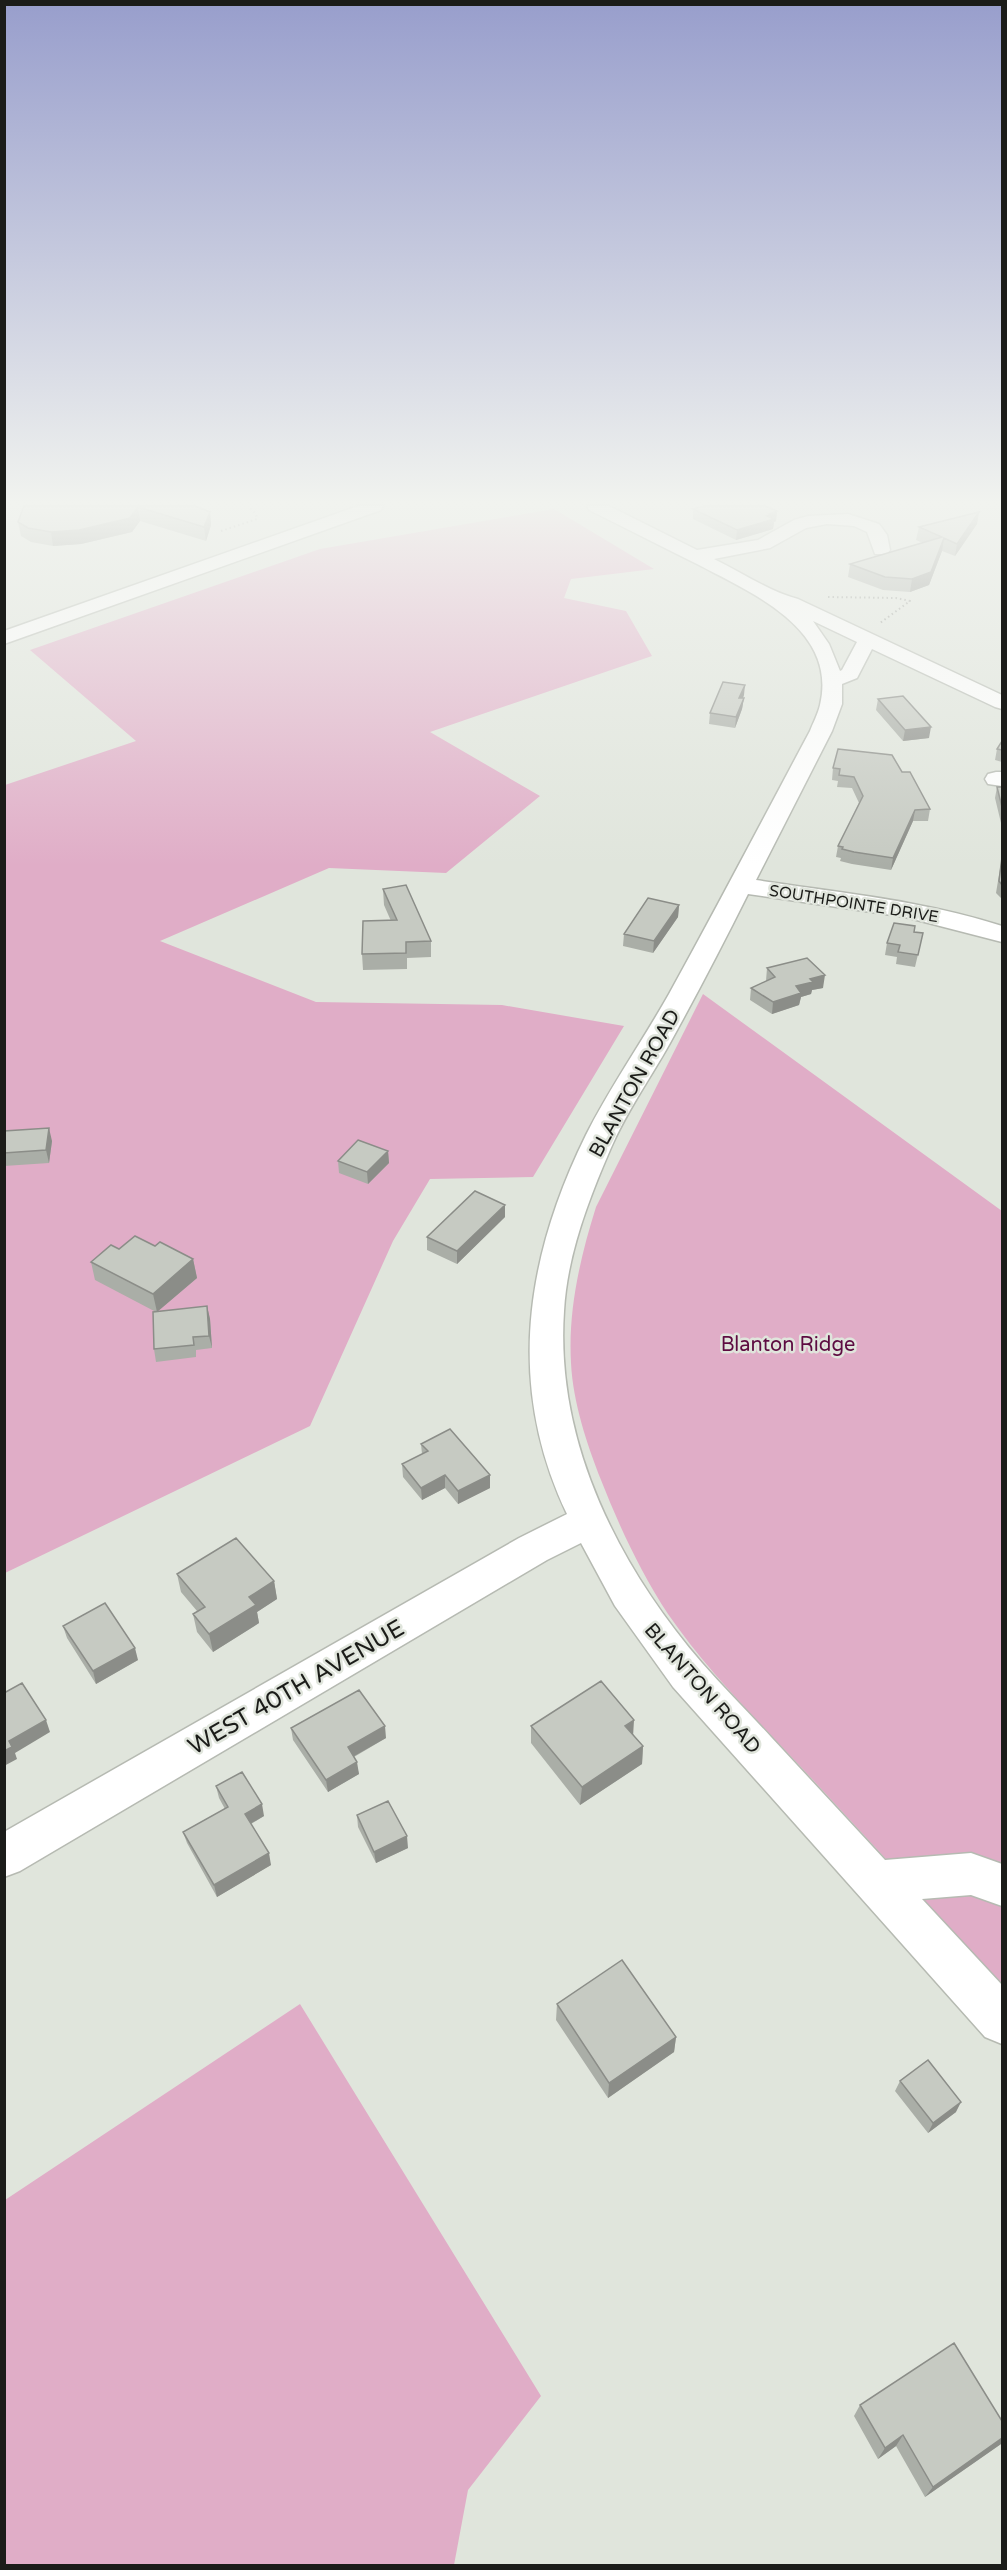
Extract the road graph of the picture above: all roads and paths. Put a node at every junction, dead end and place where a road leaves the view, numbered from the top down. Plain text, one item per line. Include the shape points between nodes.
1 (38, 626) edge
2 (807, 626) edge
3 (841, 626) edge
4 (879, 626) edge
5 (865, 637) junction
6 (4, 638) edge
7 (832, 681) junction
8 (1002, 703) edge
9 (740, 885) junction
10 (1002, 934) edge
11 (589, 1521) junction
12 (4, 1856) edge
13 (877, 1882) junction
14 (1002, 1885) edge
15 (1002, 2020) edge

1 - 6 street
2 - 7 street, BLANTON ROAD via 817,640
3 - 5 street
4 - 5 path
5 - 7 street via 850,674
5 - 8 street
7 - 9 street, BLANTON ROAD via 831,706 821,731
9 - 10 street, SOUTHPOINTE DRIVE via 939,915
9 - 11 street, BLANTON ROAD via 663,1031 616,1107 595,1149 563,1234 547,1312 546,1352 558,1434
11 - 12 street, WEST 40TH AVENUE via 533,1549
11 - 13 street, BLANTON ROAD via 600,1547 652,1632
13 - 14 street via 971,1874
13 - 15 street, BLANTON ROAD

